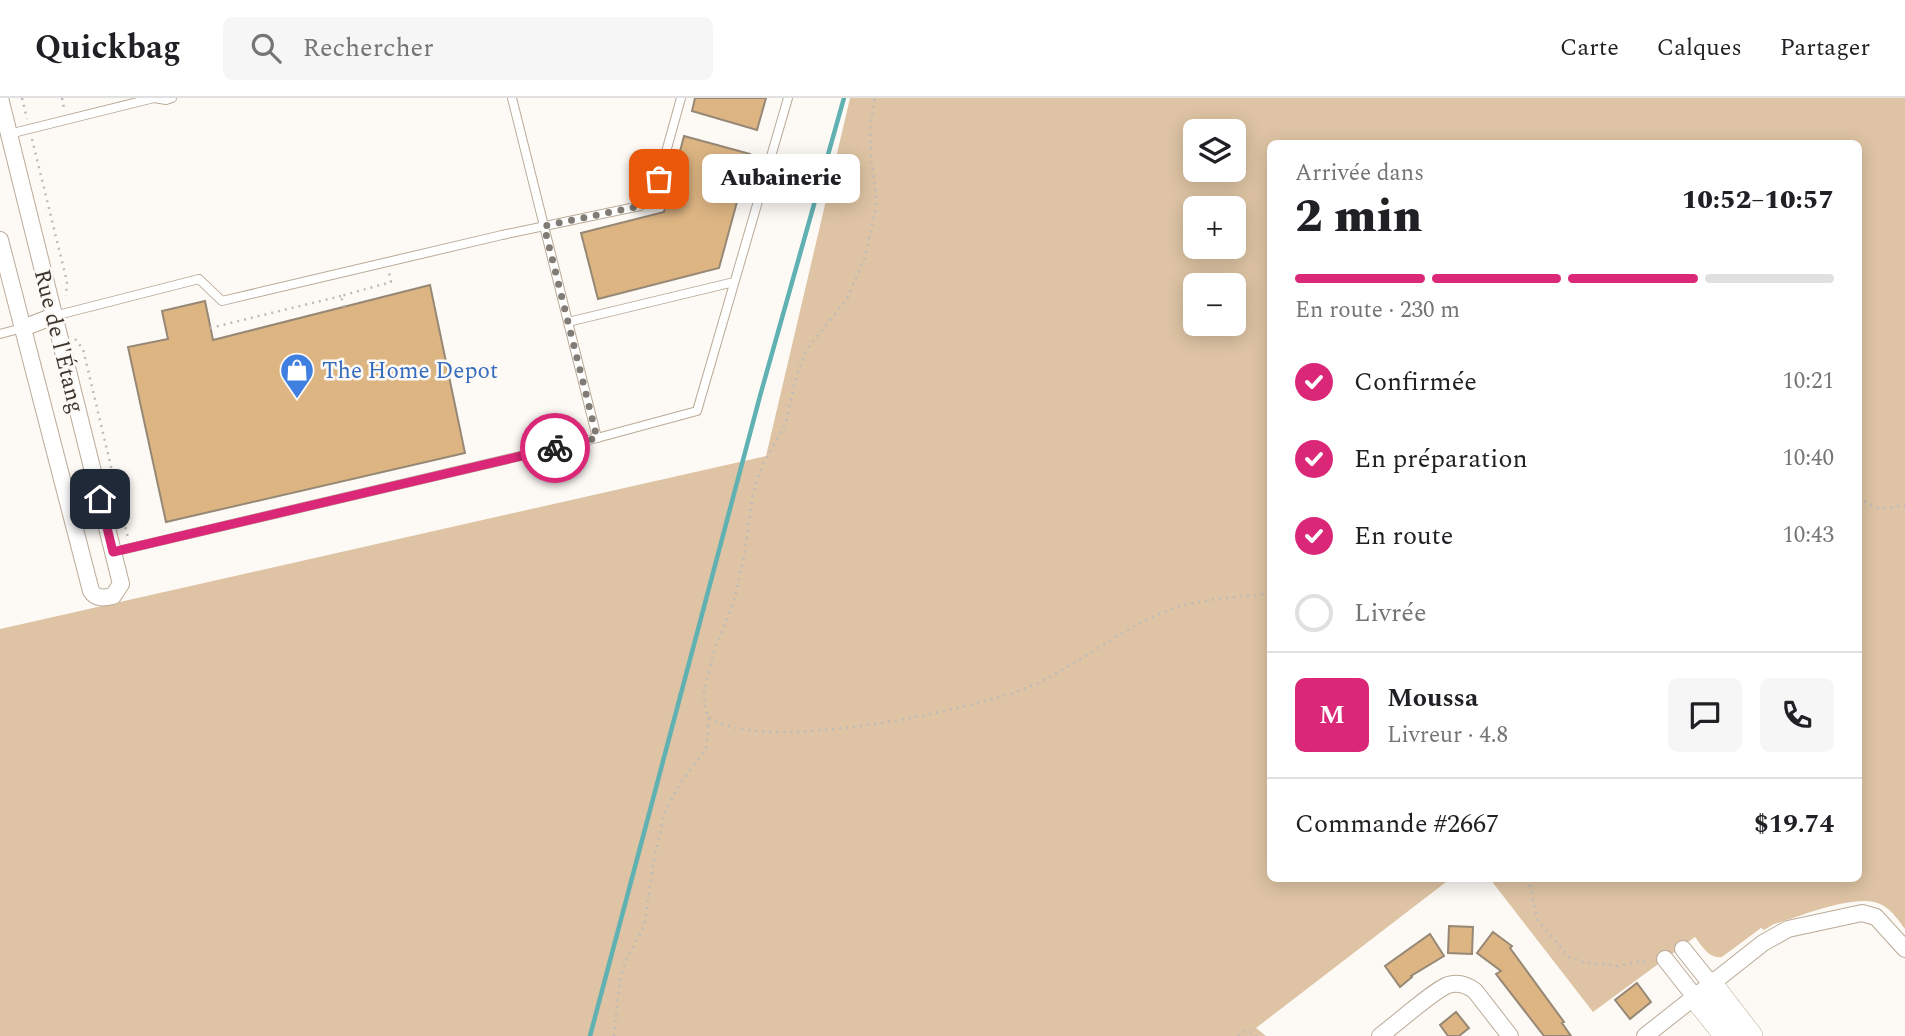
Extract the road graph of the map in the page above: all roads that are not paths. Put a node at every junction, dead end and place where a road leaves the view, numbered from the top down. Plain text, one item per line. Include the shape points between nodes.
1 (0, 98) edge
2 (154, 98) edge
3 (172, 98) edge
4 (512, 98) edge
5 (681, 98) edge
6 (789, 98) edge
7 (9, 134) junction
8 (544, 226) junction
9 (0, 240) edge
10 (734, 282) junction
11 (54, 316) junction
12 (568, 322) junction
13 (23, 328) junction
14 (0, 334) edge
15 (597, 438) junction
16 (113, 552) junction
17 (1683, 949) dead end
18 (1905, 950) edge
19 (1668, 962) road end
20 (1703, 991) junction
21 (1380, 1036) edge
22 (1510, 1036) edge
23 (1645, 1036) edge
24 (1726, 1036) edge
25 (1751, 1036) edge

1 - 7 street, Rue de l'Étang
2 - 3 lane
2 - 7 lane
4 - 8 lane
5 - 8 lane via 654,195 640,206
6 - 10 lane
7 - 11 street, Rue de l'Étang
8 - 11 lane via 222,301 199,279
8 - 12 lane
9 - 13 street, Rue de l'Étang
10 - 12 lane
10 - 15 lane via 697,411
11 - 13 street
11 - 16 street, Rue de l'Étang
12 - 15 lane
13 - 14 lane
13 - 16 street, Rue de l'Étang via 93,596 113,596 121,584
15 - 16 lane
17 - 20 street
18 - 20 street via 1876,917 1862,913 1780,932
19 - 20 street
20 - 23 street
20 - 24 street
20 - 25 street
21 - 22 street via 1440,989 1458,984 1475,991

